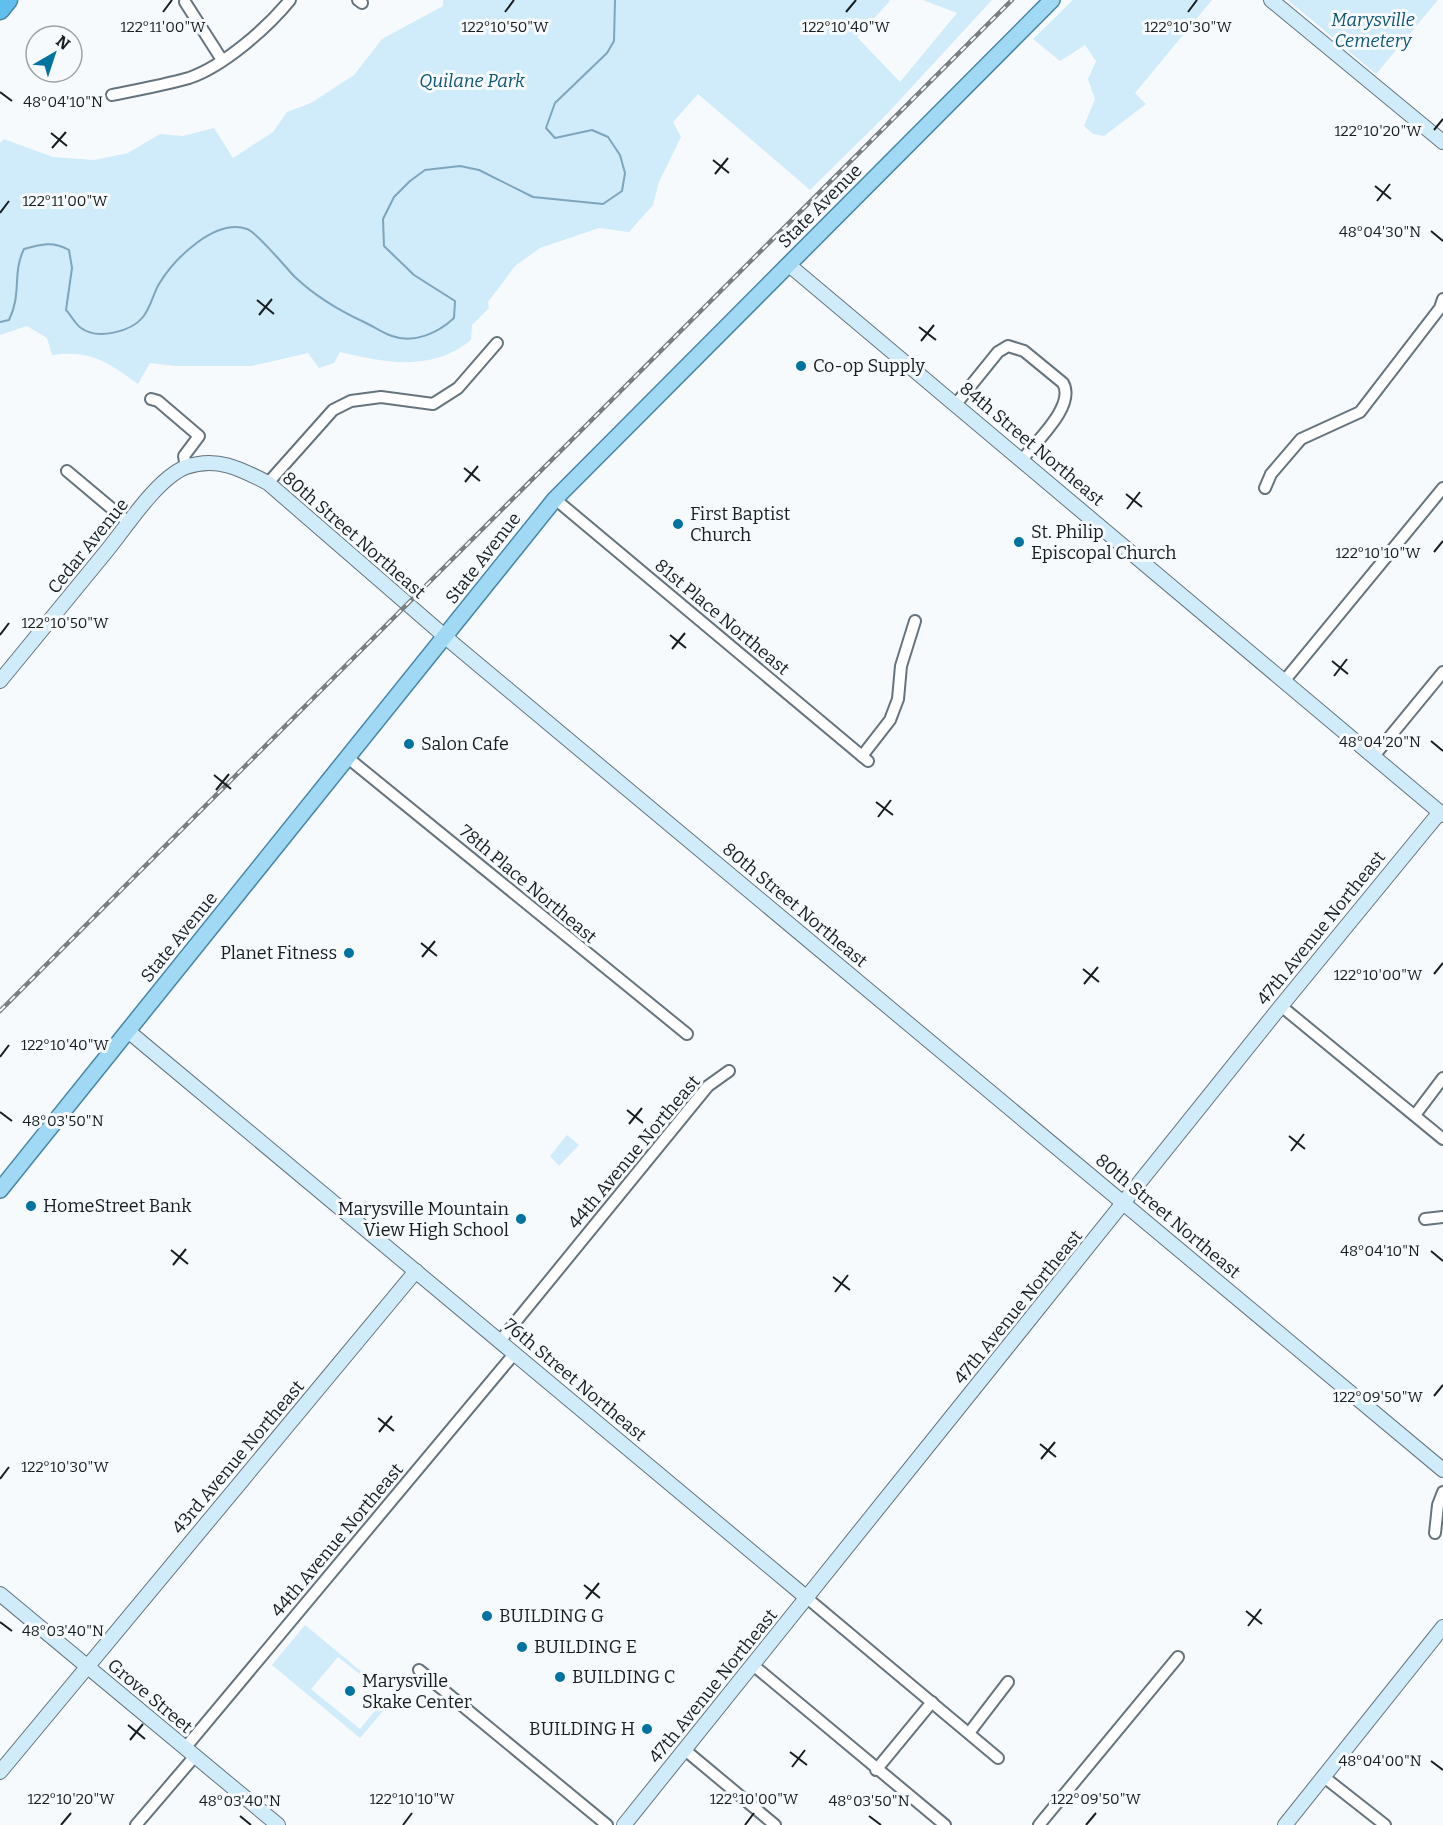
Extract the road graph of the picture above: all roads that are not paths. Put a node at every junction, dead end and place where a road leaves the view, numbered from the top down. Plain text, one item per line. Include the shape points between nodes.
1 (8, 0) edge
2 (290, 0) edge
3 (1053, 0) edge
4 (1271, 0) edge
5 (186, 2) dead end
6 (0, 10) edge
7 (222, 60) junction
8 (112, 96) dead end
9 (1443, 142) edge
10 (789, 265) junction
11 (1443, 299) edge
12 (497, 344) dead end
13 (151, 399) dead end
14 (956, 404) junction
15 (1022, 460) junction
16 (186, 467) junction
17 (67, 471) dead end
18 (268, 483) junction
19 (1264, 488) dead end
20 (1443, 488) edge
21 (555, 499) junction
22 (129, 523) junction
23 (915, 621) dead end
24 (445, 637) junction
25 (1443, 672) edge
26 (1285, 680) junction
27 (0, 681) edge
28 (1374, 756) junction
29 (348, 758) junction
30 (1442, 814) edge
31 (1281, 1006) junction
32 (128, 1030) junction
33 (687, 1034) dead end
34 (729, 1071) dead end
35 (1443, 1078) edge
36 (1415, 1115) junction
37 (1443, 1139) edge
38 (0, 1190) edge
39 (1125, 1203) junction
40 (1443, 1217) edge
41 (1425, 1219) dead end
42 (416, 1271) junction
43 (500, 1341) junction
44 (514, 1354) junction
45 (1443, 1470) edge
46 (1443, 1492) edge
47 (1435, 1533) dead end
48 (0, 1594) edge
49 (807, 1598) junction
50 (1443, 1627) edge
51 (1178, 1657) dead end
52 (753, 1665) junction
53 (87, 1666) junction
54 (419, 1670) dead end
55 (1008, 1682) dead end
56 (932, 1702) junction
57 (969, 1733) junction
58 (685, 1750) junction
59 (190, 1752) junction
60 (998, 1758) dead end
61 (876, 1770) junction
62 (0, 1772) edge
63 (1324, 1777) junction
64 (136, 1825) edge
65 (278, 1825) edge
66 (607, 1825) edge
67 (624, 1825) edge
68 (775, 1825) edge
69 (945, 1825) edge
70 (1039, 1825) edge
71 (1285, 1825) edge
72 (1385, 1825) edge

1 - 6 highway
2 - 7 street via 272,21
3 - 10 main road, State Avenue
4 - 9 street
5 - 7 street
7 - 8 street via 190,77
10 - 14 street, 84th Street Northeast
10 - 21 main road, State Avenue
11 - 19 street via 1360,412 1301,439
12 - 18 street via 458,388 433,404 381,397 351,401 333,410
13 - 16 street via 199,436 184,456
14 - 15 street, 84th Street Northeast
14 - 15 street via 998,352 1013,346 1063,383 1066,403
15 - 26 street, 84th Street Northeast
16 - 18 street, 80th Street Northeast via 210,462 236,466
16 - 22 street, Cedar Avenue via 160,487
17 - 22 street
18 - 24 street, 80th Street Northeast
20 - 26 street
21 - 23 street, 81st Place Northeast via 865,758 890,720 898,699 901,666
21 - 24 main road, State Avenue
22 - 27 street, Cedar Avenue
24 - 29 main road, State Avenue
24 - 39 street, 80th Street Northeast
25 - 28 street
26 - 28 street, 84th Street Northeast
28 - 30 street, 84th Street Northeast
29 - 32 main road, State Avenue
29 - 33 street, 78th Place Northeast
30 - 31 street, 47th Avenue Northeast
31 - 36 street
31 - 39 street, 47th Avenue Northeast
32 - 38 main road, State Avenue
32 - 42 street, 76th Street Northeast
34 - 43 street, 44th Avenue Northeast via 708,1086
35 - 36 street
36 - 37 street
39 - 45 street, 80th Street Northeast
39 - 49 street, 47th Avenue Northeast
40 - 41 street
42 - 43 street, 76th Street Northeast
42 - 53 street, 43rd Avenue Northeast
43 - 44 street, 76th Street Northeast
44 - 49 street, 76th Street Northeast
44 - 59 street, 44th Avenue Northeast
46 - 47 street
48 - 53 street, Grove Street
49 - 52 street, 47th Avenue Northeast
49 - 56 street, 76th Street Northeast
50 - 63 street
51 - 70 street
52 - 58 street, 47th Avenue Northeast
52 - 61 street
53 - 59 street, Grove Street
53 - 62 street, 43rd Avenue Northeast
54 - 66 street
55 - 57 street
56 - 57 street, 76th Street Northeast
56 - 61 street
57 - 60 street, 76th Street Northeast
58 - 67 street, 47th Avenue Northeast
58 - 68 street
59 - 64 street, 44th Avenue Northeast
59 - 65 street, Grove Street
61 - 69 street
63 - 71 street
63 - 72 street

